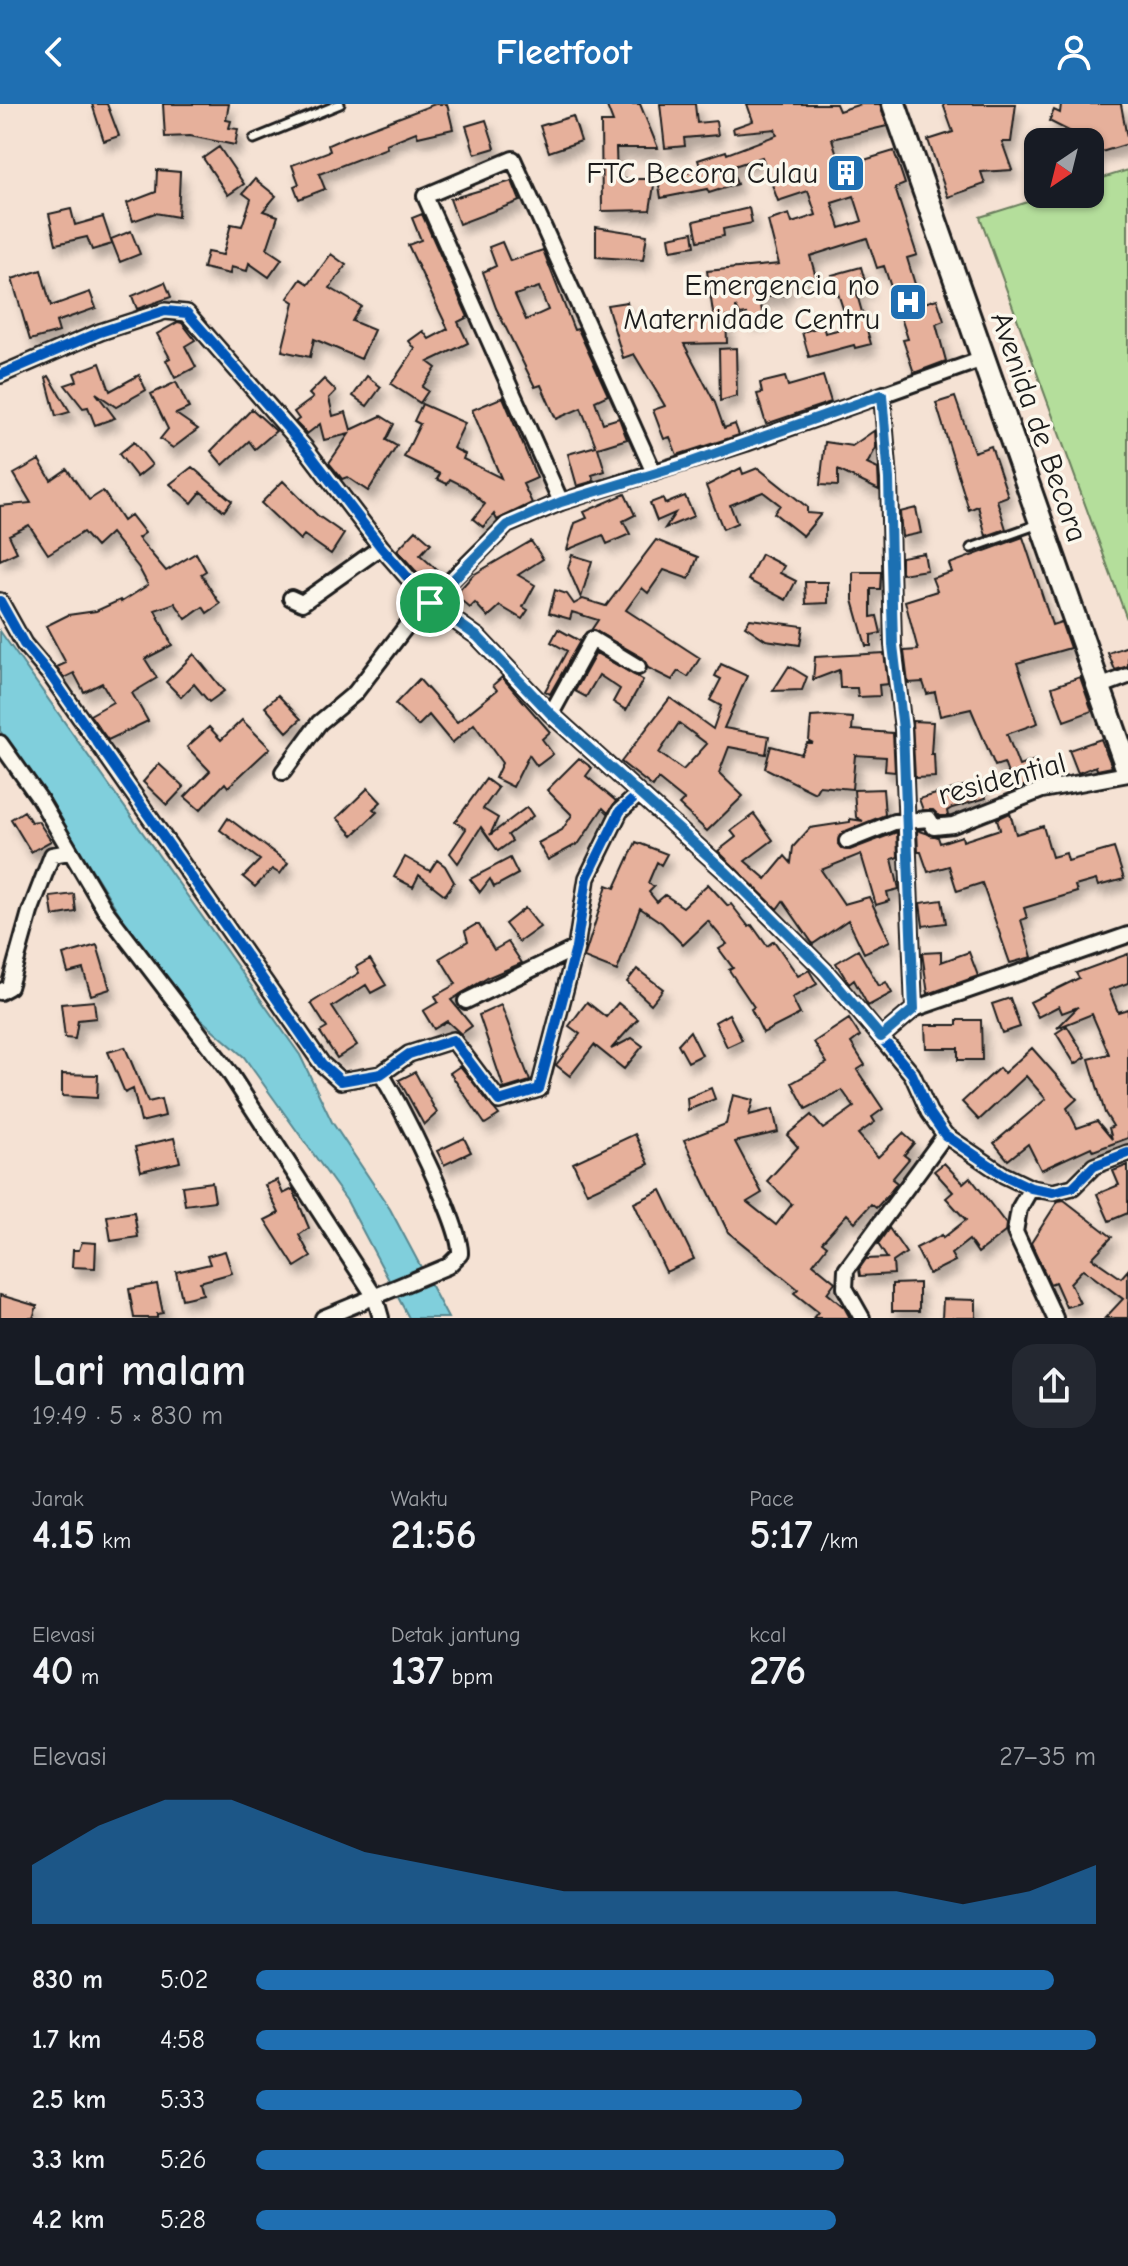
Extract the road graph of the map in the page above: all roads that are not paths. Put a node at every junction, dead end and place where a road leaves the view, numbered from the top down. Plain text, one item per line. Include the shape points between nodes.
1 (340, 104) edge
2 (894, 104) edge
3 (254, 139) dead end
4 (983, 359) junction
5 (0, 375) edge
6 (882, 395) junction
7 (654, 473) junction
8 (561, 502) junction
9 (1041, 523) junction
10 (381, 547) junction
11 (971, 548) dead end
12 (291, 598) dead end
13 (0, 601) edge
14 (430, 603) junction
15 (638, 667) dead end
16 (1128, 676) edge
17 (1099, 687) junction
18 (551, 714) junction
19 (0, 743) edge
20 (283, 772) dead end
21 (1128, 772) edge
22 (639, 794) junction
23 (906, 820) junction
24 (847, 841) dead end
25 (69, 852) junction
26 (1128, 935) edge
27 (576, 948) junction
28 (0, 992) edge
29 (466, 1001) dead end
30 (914, 1009) junction
31 (881, 1037) junction
32 (381, 1074) junction
33 (945, 1135) junction
34 (1128, 1153) edge
35 (1031, 1188) junction
36 (382, 1295) junction
37 (323, 1318) edge
38 (381, 1318) edge
39 (862, 1318) edge
40 (1055, 1318) edge

1 - 3 lane
2 - 4 main road, Avenida de Becora
4 - 6 street
4 - 9 main road, Avenida de Becora
5 - 10 street via 100,332 165,311 187,313 306,449
6 - 7 street
6 - 23 street
7 - 8 street
7 - 8 street via 513,159 425,196
8 - 14 street via 507,525
9 - 11 lane
9 - 17 main road, Avenida de Becora
10 - 12 street via 302,603
10 - 14 street
13 - 32 street via 24,644 322,1064 341,1081
14 - 18 street via 478,637
14 - 20 street via 355,693 319,723
15 - 18 street via 592,639
16 - 17 street
17 - 21 main road, Avenida de Becora
18 - 22 street
19 - 25 street
21 - 23 street, residential via 1042,790 953,825
22 - 27 street via 620,811 587,878
22 - 31 street via 825,971
23 - 24 street, residential
23 - 30 street
25 - 28 street via 52,855 9,987
25 - 36 street via 105,910 237,1084
26 - 30 street
27 - 29 street
27 - 32 street via 539,1089 499,1101 453,1040 409,1054
30 - 31 street
31 - 33 street via 912,1074
32 - 36 street via 455,1224 460,1254 448,1266
33 - 35 street
33 - 39 street via 846,1270 845,1288
34 - 35 street via 1094,1166 1073,1187 1053,1192
35 - 40 street via 1019,1209 1015,1232
36 - 37 street
36 - 38 street

